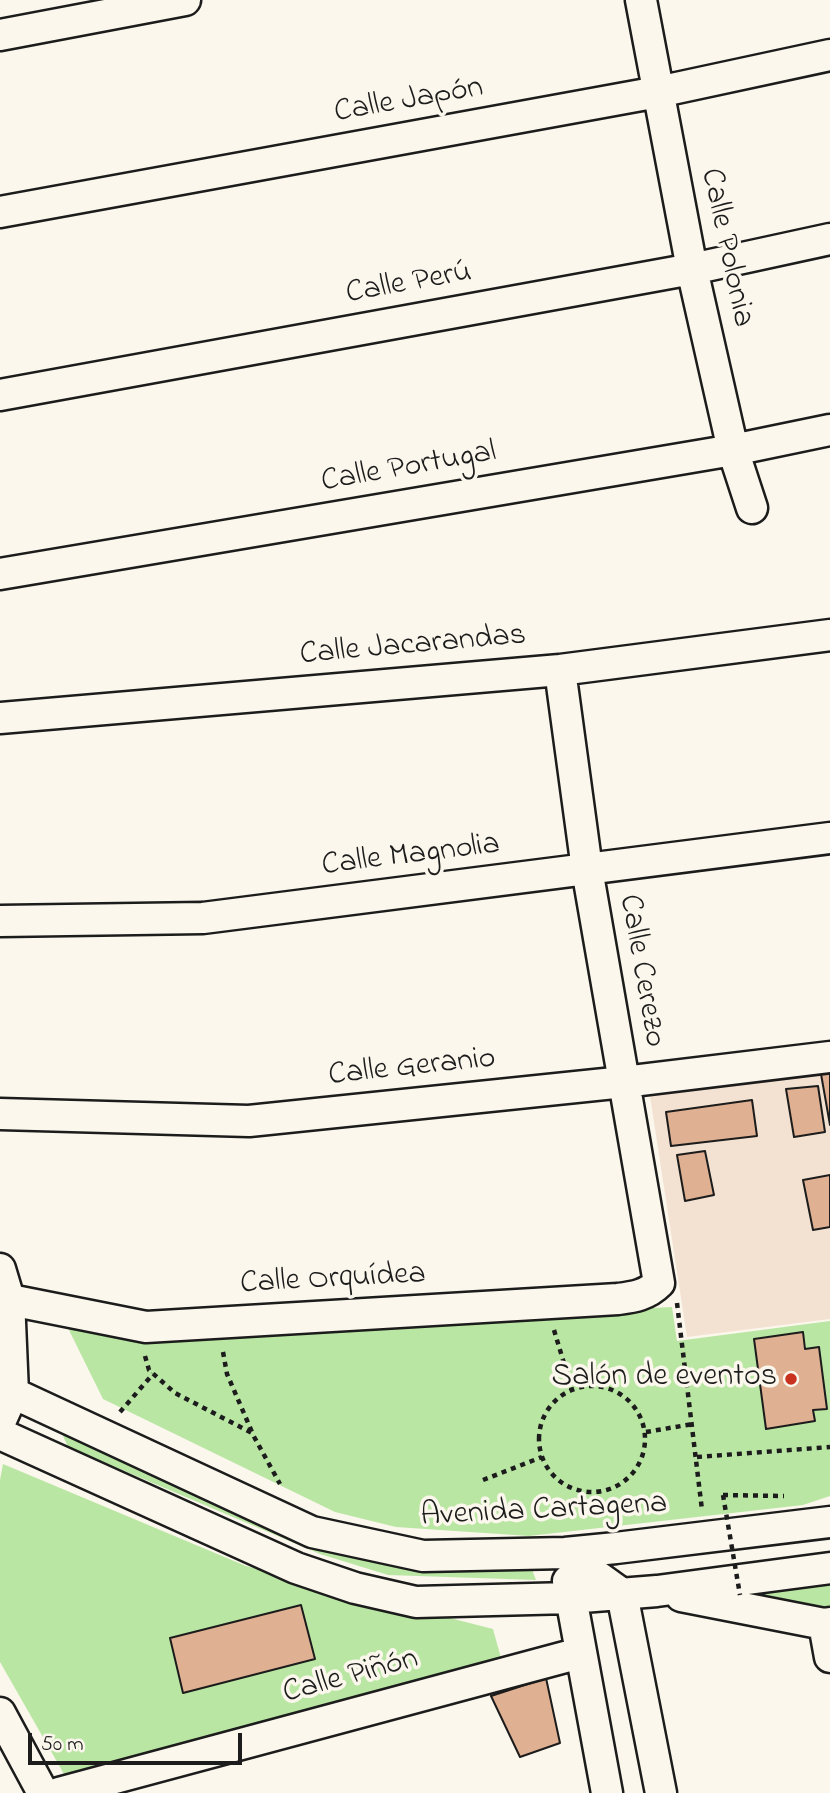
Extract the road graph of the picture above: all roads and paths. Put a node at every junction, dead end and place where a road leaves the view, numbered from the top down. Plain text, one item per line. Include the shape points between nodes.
1 (185, 0) edge
2 (641, 0) edge
3 (0, 35) edge
4 (830, 55) edge
5 (658, 92) junction
6 (0, 212) edge
7 (830, 239) edge
8 (692, 269) junction
9 (0, 395) edge
10 (830, 430) edge
11 (733, 450) junction
12 (752, 508) dead end
13 (0, 574) edge
14 (830, 635) edge
15 (560, 670) junction
16 (0, 718) edge
17 (830, 838) edge
18 (587, 869) junction
19 (0, 921) edge
20 (830, 1057) edge
21 (624, 1082) junction
22 (0, 1114) edge
23 (0, 1269) edge
24 (668, 1293) junction
25 (4, 1298) edge
26 (552, 1324) dead end
27 (221, 1341) dead end
28 (143, 1350) dead end
29 (153, 1374) junction
30 (6, 1390) edge
31 (572, 1390) junction
32 (119, 1413) dead end
33 (0, 1422) edge
34 (693, 1424) junction
35 (645, 1432) junction
36 (252, 1433) junction
37 (0, 1434) edge
38 (830, 1447) edge
39 (542, 1457) junction
40 (697, 1457) junction
41 (483, 1480) dead end
42 (284, 1491) dead end
43 (812, 1516) edge
44 (703, 1520) dead end
45 (565, 1552) junction
46 (830, 1568) edge
47 (657, 1591) junction
48 (622, 1594) junction
49 (740, 1595) dead end
50 (570, 1598) junction
51 (827, 1624) edge
52 (580, 1653) junction
53 (830, 1657) edge
54 (0, 1713) edge
55 (43, 1793) edge
56 (59, 1793) edge
57 (607, 1793) edge
58 (661, 1793) edge

1 - 3 street
2 - 5 street, Calle Polonia
4 - 5 street, Calle Japón
5 - 6 street, Calle Japón
5 - 8 street, Calle Polonia
7 - 8 street, Calle Perú
8 - 9 street, Calle Perú
8 - 11 street, Calle Polonia
10 - 11 street, Calle Portugal
11 - 12 street, Calle Polonia
11 - 13 street, Calle Portugal
14 - 15 street, Calle Jacarandas
15 - 16 street, Calle Jacarandas
15 - 18 street, Calle Cerezo
17 - 18 street, Calle Magnolia
18 - 19 street, Calle Magnolia via 203,919
18 - 21 street, Calle Cerezo
20 - 21 street, Calle Geranio
21 - 22 street, Calle Geranio via 248,1121
21 - 24 street, Calle Cerezo
23 - 25 street
24 - 25 street, Calle Orquídea via 652,1290 618,1299 146,1327
24 - 34 path
25 - 30 street
26 - 31 path
27 - 36 path via 227,1374
28 - 29 path
29 - 32 path
29 - 36 path via 175,1393
30 - 33 street
30 - 45 street, Avenida Cartagena via 312,1532 422,1556
31 - 35 path via 599,1386 619,1393 635,1407
31 - 39 path via 555,1401 542,1419
34 - 35 path
34 - 40 path
35 - 39 path via 643,1455 632,1475 606,1491 592,1493 563,1485
36 - 42 path
37 - 50 street via 296,1568 355,1588 416,1602
38 - 40 path
39 - 41 path
40 - 44 path
43 - 45 street, Avenida Cartagena via 616,1549
43 - 49 path, bridge via 784,1496 723,1495
45 - 48 street
45 - 50 street
46 - 47 street
47 - 48 street
47 - 51 street
48 - 50 street
48 - 58 street
50 - 52 street
51 - 53 street
52 - 56 street, Calle Piñón
52 - 57 street
54 - 55 street

